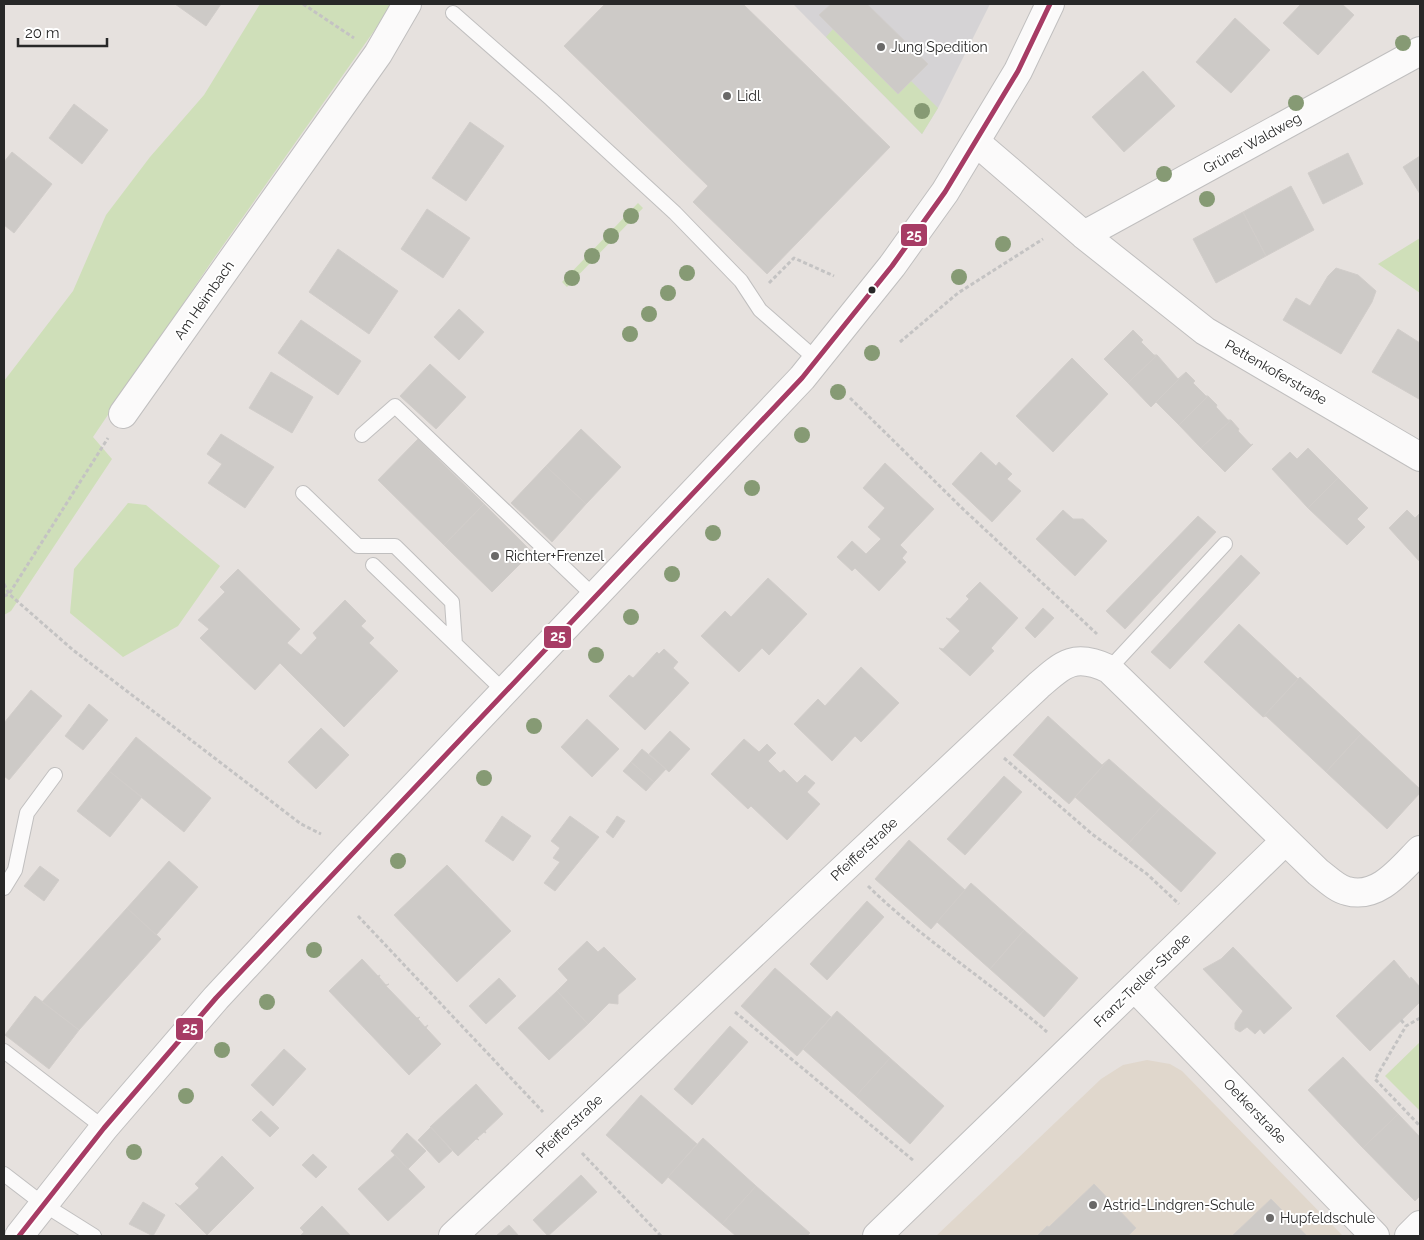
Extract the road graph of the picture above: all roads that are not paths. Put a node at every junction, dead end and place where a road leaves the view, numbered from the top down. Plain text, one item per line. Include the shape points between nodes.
1 (407, 4) edge
2 (1050, 4) edge
3 (453, 13) dead end
4 (1420, 51) edge
5 (977, 143) junction
6 (1077, 229) junction
7 (817, 360) junction
8 (123, 414) road end
9 (362, 435) dead end
10 (1420, 456) edge
11 (303, 494) dead end
12 (1225, 544) dead end
13 (372, 565) dead end
14 (595, 596) junction
15 (455, 644) junction
16 (1100, 665) junction
17 (505, 692) junction
18 (55, 775) dead end
19 (1285, 841) junction
20 (1420, 850) edge
21 (4, 888) edge
22 (1134, 987) junction
23 (4, 1051) edge
24 (104, 1128) junction
25 (4, 1174) edge
26 (43, 1204) junction
27 (1420, 1225) edge
28 (19, 1236) edge
29 (94, 1236) edge
30 (453, 1236) edge
31 (877, 1236) edge
32 (1375, 1236) edge
33 (1409, 1236) edge

1 - 8 street, Am Heimbach via 378,54
2 - 5 street
3 - 7 lane via 675,213 741,281 760,310
4 - 6 street, Grüner Waldweg
5 - 6 street, Pettenkoferstraße
5 - 7 street via 914,236
6 - 10 street, Pettenkoferstraße via 1205,331
7 - 14 street
9 - 14 lane via 395,406
11 - 15 lane via 358,546 395,546 452,602
12 - 16 lane
13 - 15 lane
14 - 17 street
15 - 17 lane
16 - 19 street
16 - 30 street, Pfeifferstraße via 1073,661 1058,668
17 - 24 street via 230,984
18 - 21 lane via 27,813 15,870
19 - 20 street via 1318,872 1346,891 1372,891 1397,874
19 - 22 street, Franz-Treller-Straße
22 - 31 street, Franz-Treller-Straße
22 - 32 street, Oetkerstraße
23 - 24 lane
24 - 26 street
25 - 26 lane
26 - 28 street
26 - 29 lane
27 - 33 street

